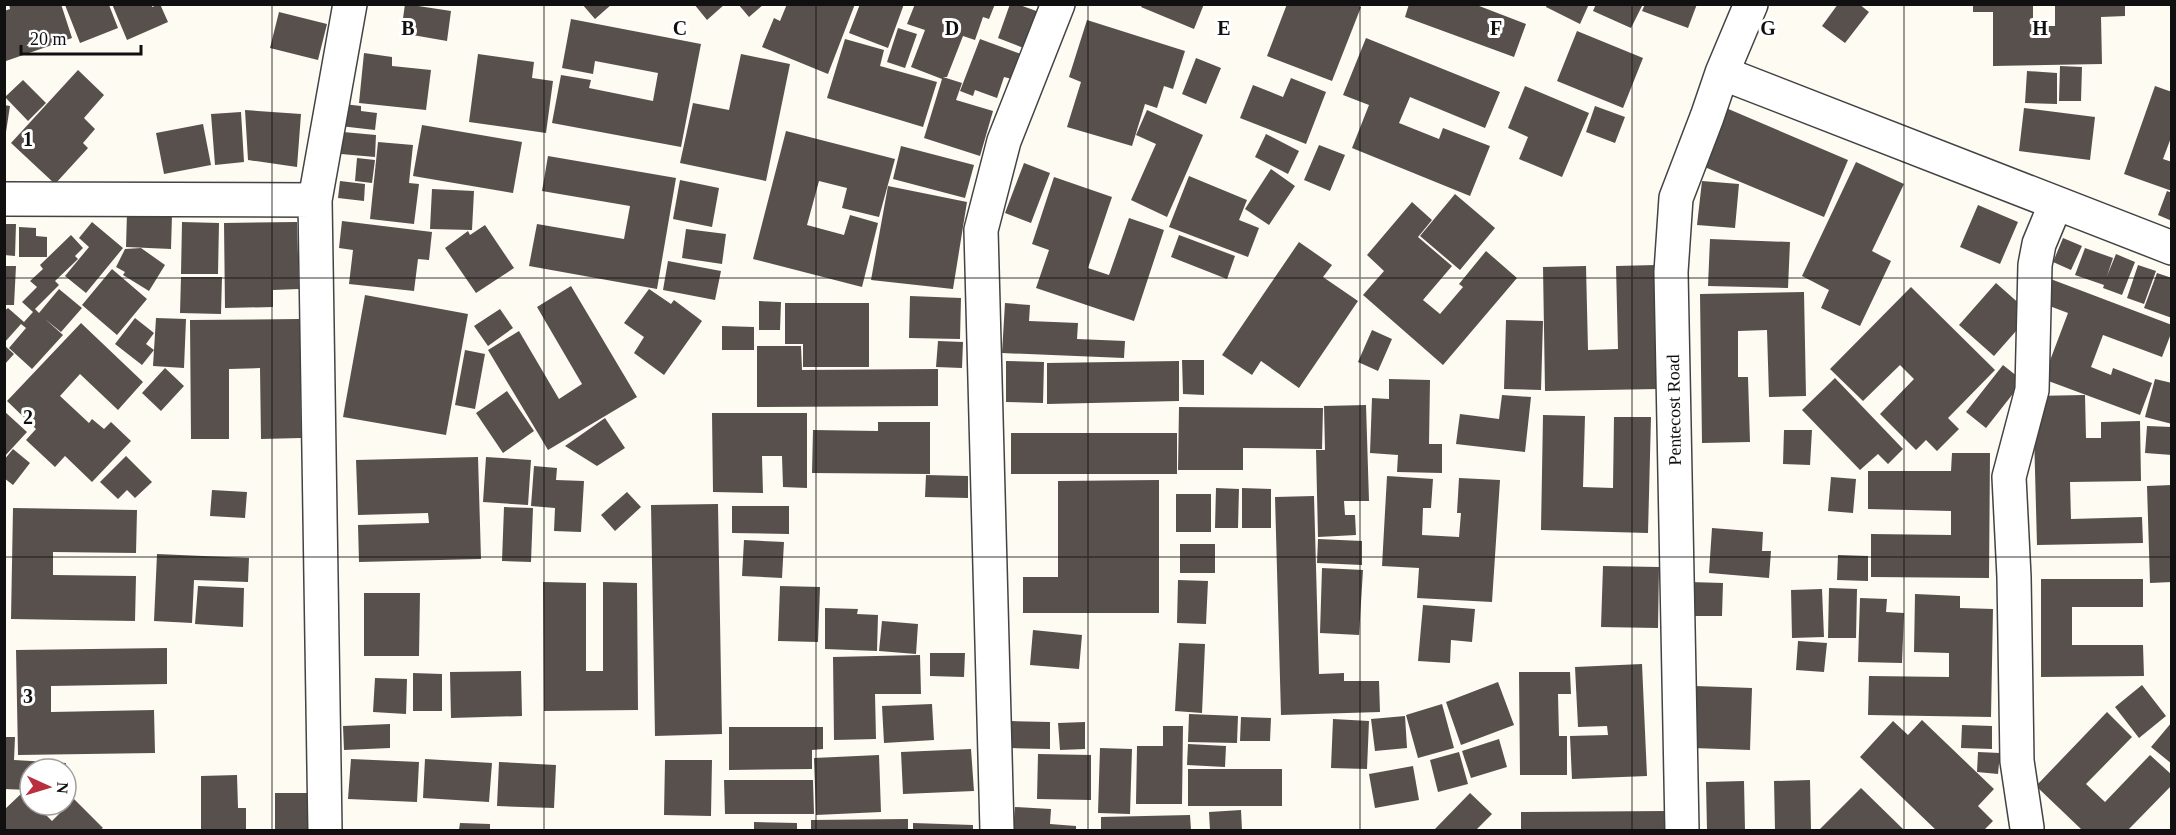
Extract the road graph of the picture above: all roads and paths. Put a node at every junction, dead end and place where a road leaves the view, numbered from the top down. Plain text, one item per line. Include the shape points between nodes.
1 (350, 4) edge
2 (1058, 4) edge
3 (1751, 4) edge
4 (1722, 73) junction
5 (4, 199) edge
6 (315, 200) junction
7 (2056, 203) junction
8 (2172, 248) edge
9 (2027, 828) dead end
10 (325, 831) edge
11 (997, 831) edge
12 (1682, 831) edge

1 - 6 street
2 - 11 street via 1004,141 981,230
3 - 4 street, Pentecost Road
4 - 7 street
4 - 12 street, Pentecost Road via 1676,198 1671,272
5 - 6 street
6 - 10 street
7 - 8 street
7 - 9 street via 2035,265 2032,390 2008,477 2017,761

